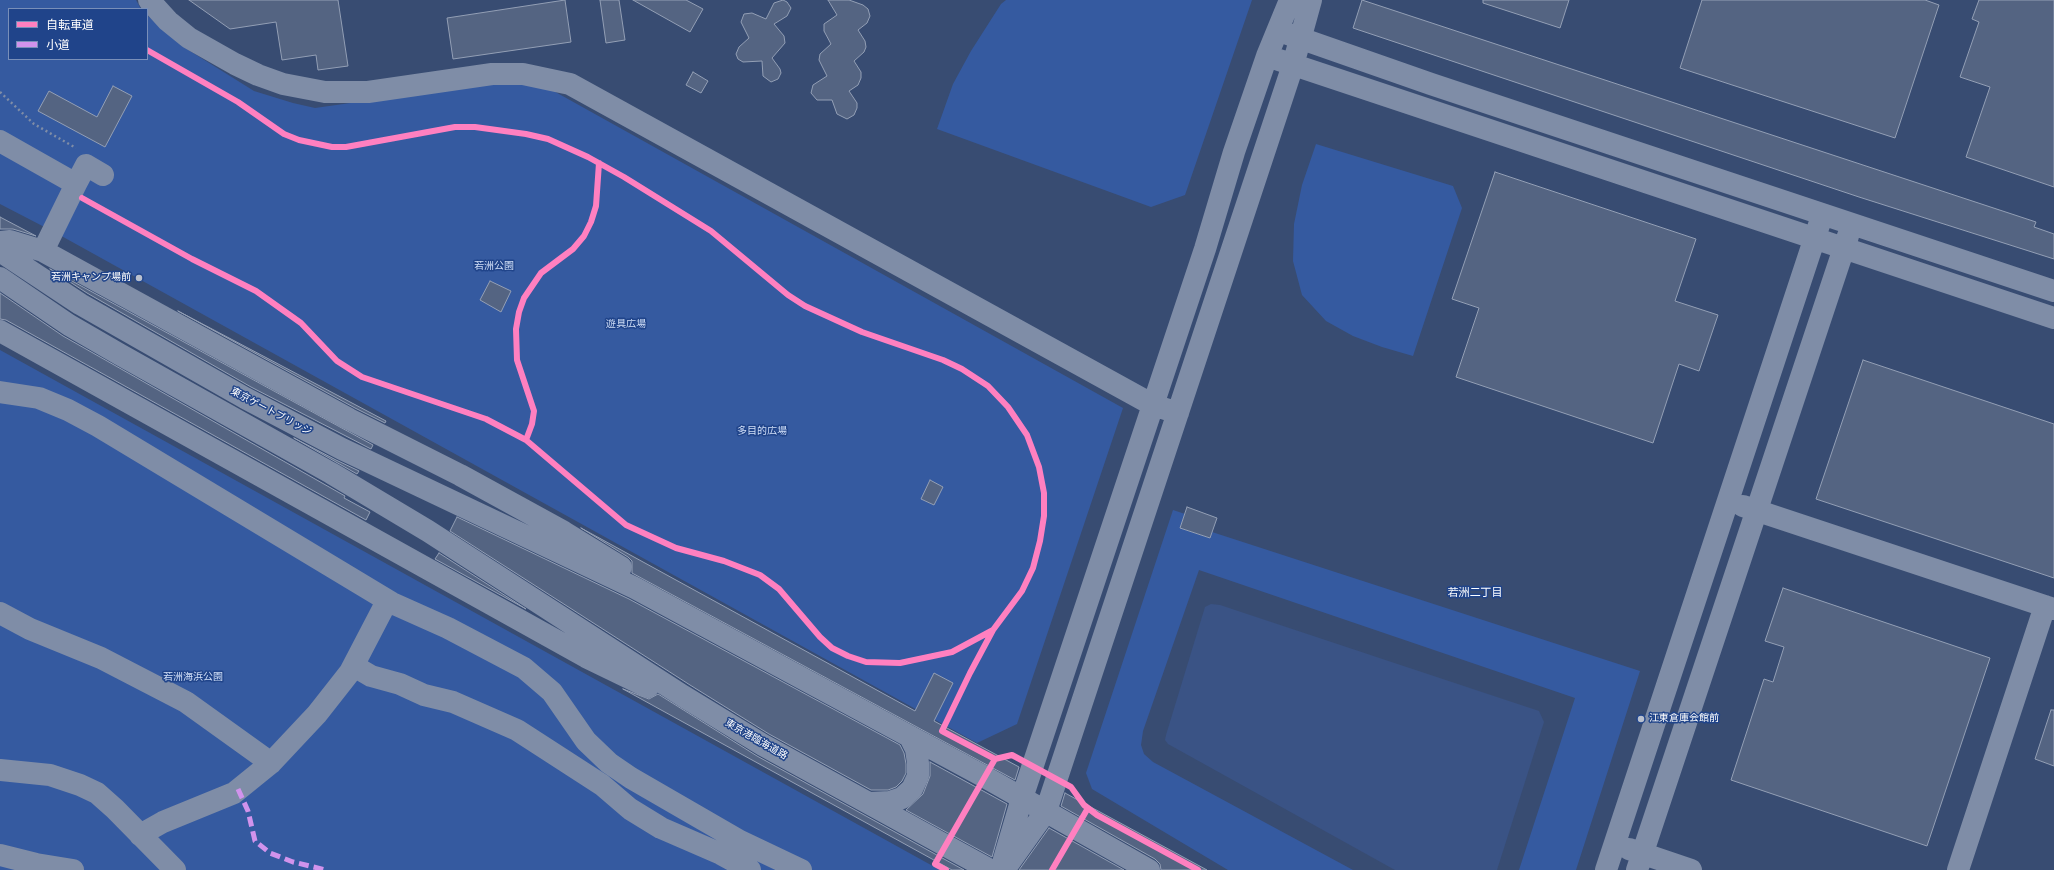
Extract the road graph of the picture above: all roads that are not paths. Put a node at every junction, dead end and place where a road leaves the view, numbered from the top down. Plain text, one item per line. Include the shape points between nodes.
1 (149, 0) edge
2 (1290, 0) edge
3 (1311, 0) edge
4 (1278, 31) junction
5 (1301, 39) junction
6 (1267, 56) junction
7 (1294, 65) junction
8 (0, 141) edge
9 (103, 175) dead end
10 (76, 184) junction
11 (1823, 214) junction
12 (1852, 223) junction
13 (1814, 239) junction
14 (0, 242) edge
15 (1844, 249) junction
16 (0, 251) edge
17 (43, 251) junction
18 (0, 278) edge
19 (2054, 291) edge
20 (2054, 318) edge
21 (0, 331) edge
22 (0, 392) edge
23 (1153, 405) junction
24 (1178, 413) junction
25 (1728, 502) junction
26 (1757, 511) junction
27 (387, 601) junction
28 (2050, 608) edge
29 (0, 613) edge
30 (354, 666) junction
31 (792, 672) junction
32 (910, 737) junction
33 (763, 745) junction
34 (271, 763) junction
35 (0, 770) edge
36 (1022, 798) junction
37 (870, 803) junction
38 (1046, 811) junction
39 (140, 835) junction
40 (1614, 844) junction
41 (0, 855) edge
42 (1640, 862) edge
43 (73, 870) edge
44 (175, 870) edge
45 (750, 870) edge
46 (801, 870) edge
47 (990, 870) edge
48 (1002, 870) edge
49 (1149, 870) edge
50 (1606, 870) edge
51 (1691, 870) edge
52 (1958, 870) edge

1 - 23 street via 168,21 189,38 235,64 283,84 325,92 368,92 492,74 524,74 570,84
2 - 4 street
3 - 5 street
4 - 5 street
4 - 6 street
5 - 7 street
5 - 11 street
6 - 7 street
6 - 23 street
7 - 13 street
7 - 24 street
8 - 10 street
9 - 10 street via 86,165
10 - 17 street
11 - 12 street
11 - 13 street
12 - 15 street
12 - 19 street
13 - 15 street
13 - 25 street
14 - 17 street via 10,241
15 - 20 street
15 - 26 street
16 - 31 street, 東京ゲートブリッジ via 80,304 245,398 342,449 649,595
17 - 31 street via 342,415 557,528
18 - 33 street, 東京港臨海道路 via 76,328 332,473 428,531
21 - 33 street via 586,657
22 - 27 street via 39,398 98,426
23 - 24 street
23 - 36 street
24 - 38 street
25 - 26 street
25 - 40 street
26 - 28 street
26 - 42 street
27 - 30 street
27 - 46 street via 448,628 524,668 552,692 586,741 610,763 631,778 740,841
28 - 52 street
29 - 34 street via 101,658 186,702
30 - 34 street via 317,714
30 - 45 street via 371,676 400,684 424,695 453,702 517,730 602,785 636,813 661,828 721,854
31 - 32 street
32 - 36 street
32 - 37 street via 916,749 918,763 918,776 912,789 902,798 890,802
33 - 37 street, 東京港臨海道路
34 - 39 street via 234,793 163,822
35 - 39 street via 50,775 80,785 115,808
36 - 38 street
36 - 48 street
37 - 47 street, 東京港臨海道路
38 - 48 street
38 - 49 street
39 - 44 street
40 - 42 street
40 - 50 street
41 - 43 street
42 - 51 street

